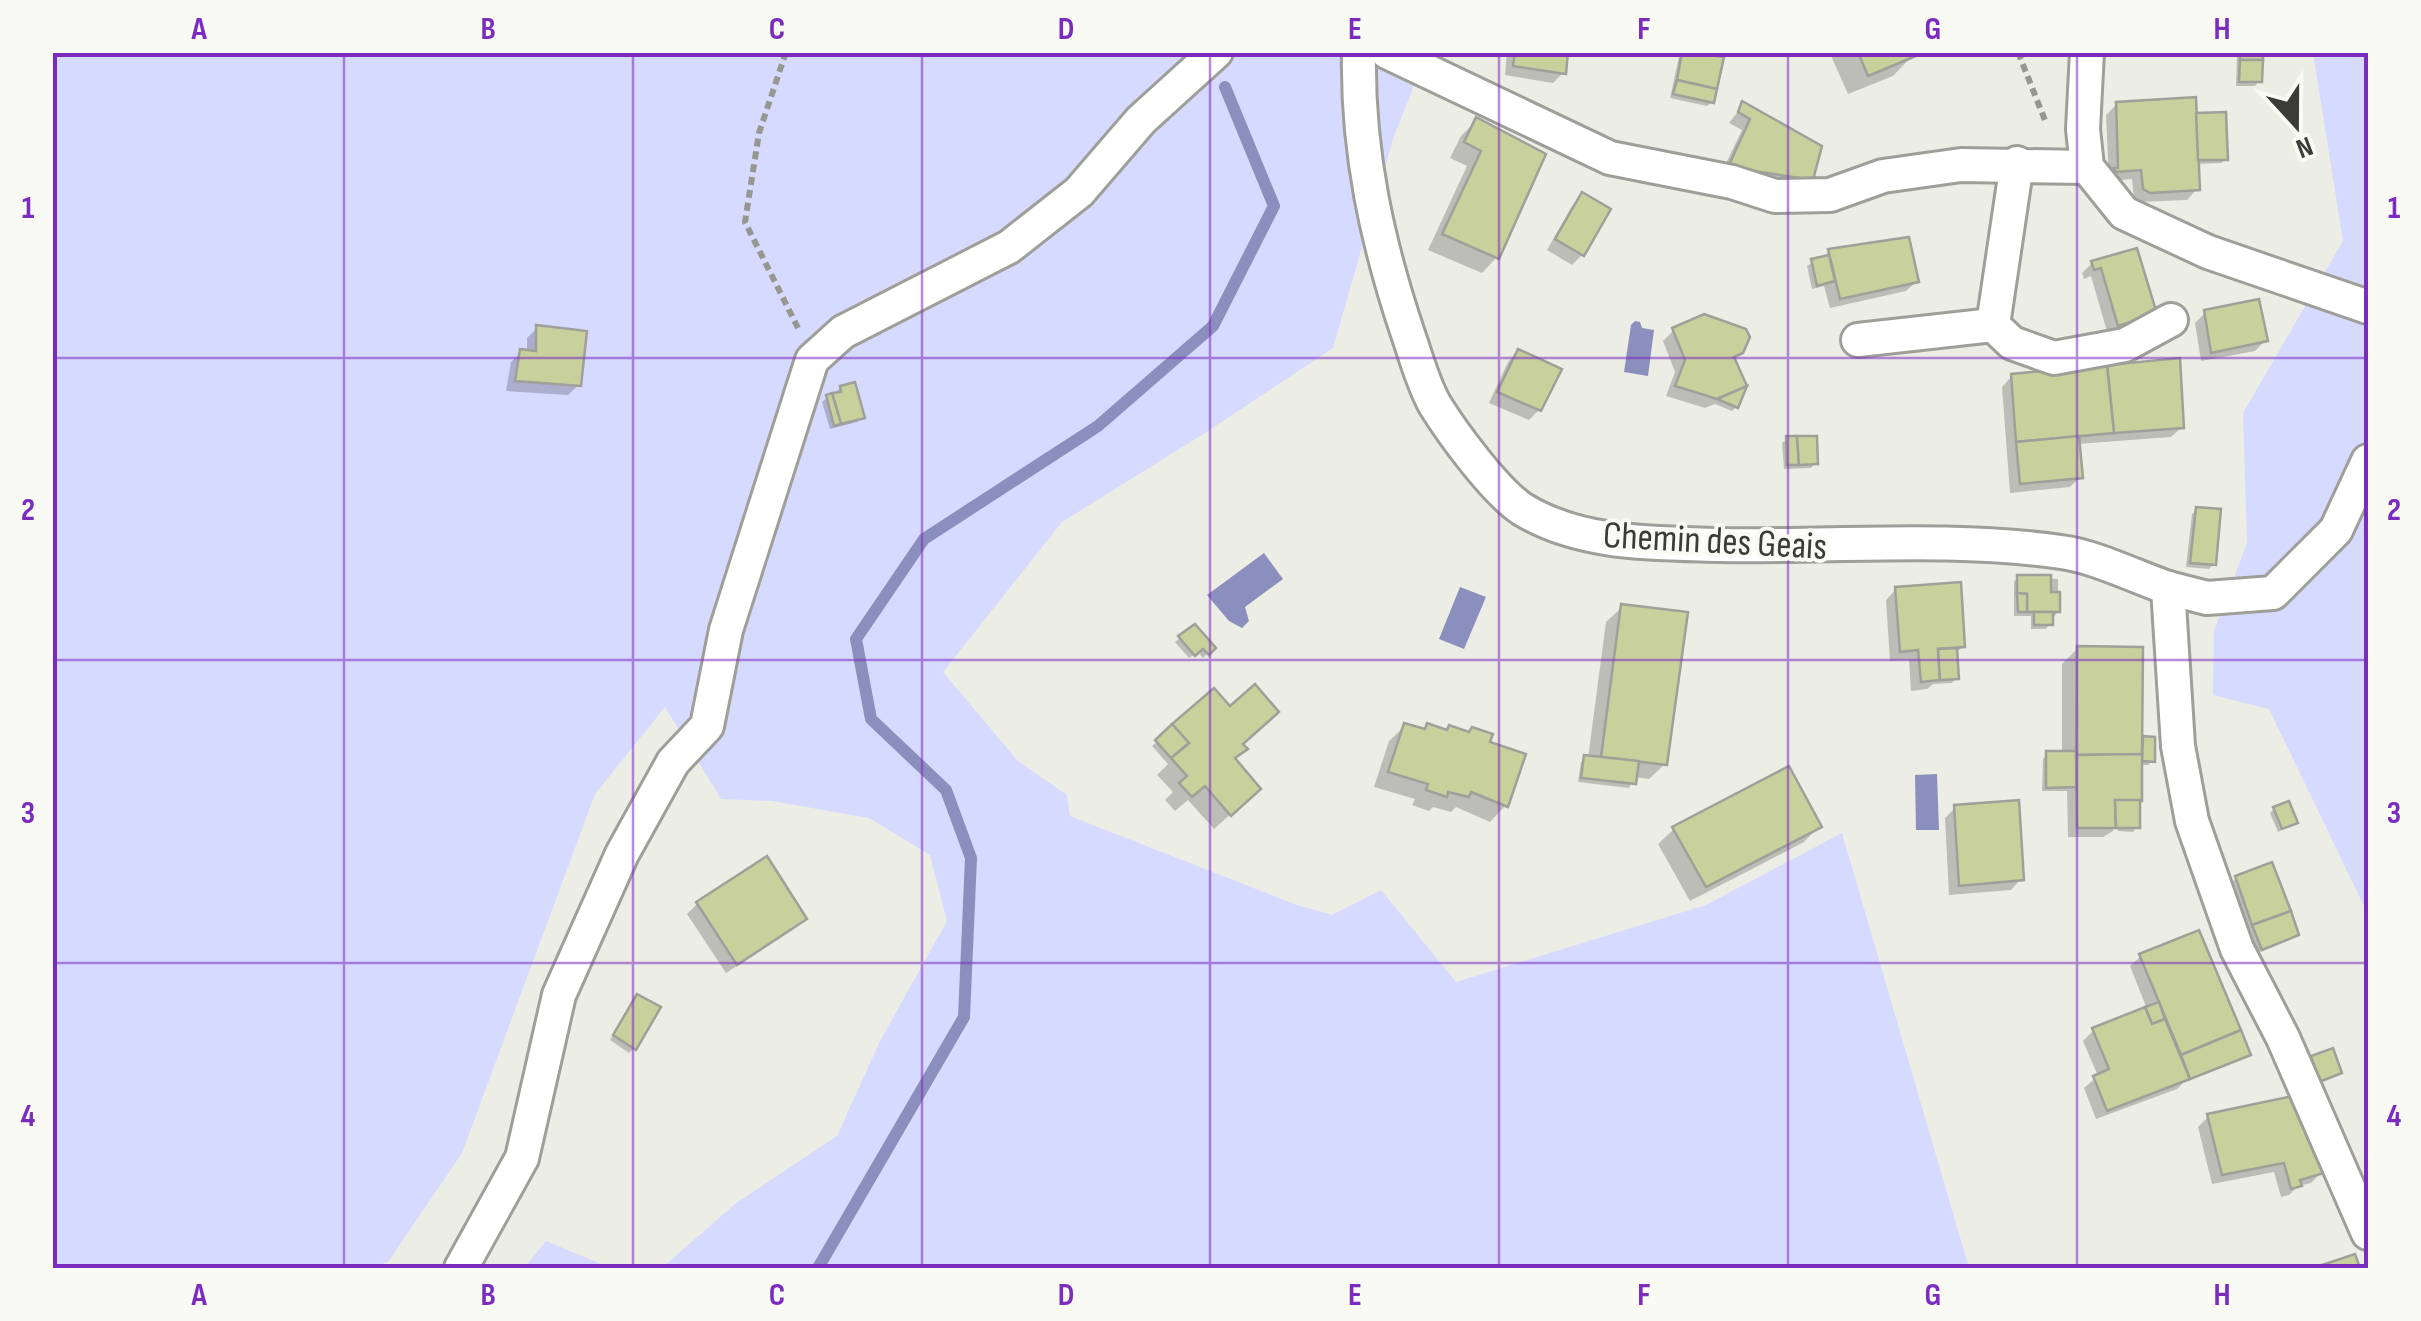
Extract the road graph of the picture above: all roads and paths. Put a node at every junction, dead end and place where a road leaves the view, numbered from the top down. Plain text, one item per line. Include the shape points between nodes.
1 (786, 52) edge
2 (1216, 52) edge
3 (1359, 52) edge
4 (1387, 52) edge
5 (2018, 52) edge
6 (2087, 52) edge
7 (2082, 130) junction
8 (2016, 163) junction
9 (2087, 167) junction
10 (2368, 307) edge
11 (2171, 320) dead end
12 (1993, 325) junction
13 (1858, 340) dead end
14 (812, 360) junction
15 (2368, 461) edge
16 (2168, 588) junction
17 (2368, 1233) edge
18 (461, 1268) edge

1 - 14 path via 759,133 745,222
2 - 14 street via 1141,120 1079,192 1009,247 843,332
3 - 16 street, Chemin des Geais via 1358,104 1372,214 1414,350 1434,403 1504,496 1526,511 1569,532 1656,543 2064,552
4 - 8 street via 1610,158 1775,196 1830,195 1883,176
5 - 7 path via 2052,137
6 - 7 street
7 - 9 street
8 - 9 street
8 - 12 street
9 - 10 street via 2124,213 2208,252
11 - 12 street via 2125,345 2054,358 2012,344
12 - 13 street
14 - 18 street via 726,630 707,726 673,762 622,854 559,994 522,1158
15 - 16 street, Chemin des Geais via 2336,530 2273,593 2207,598
16 - 17 street via 2178,746 2192,820 2237,949

